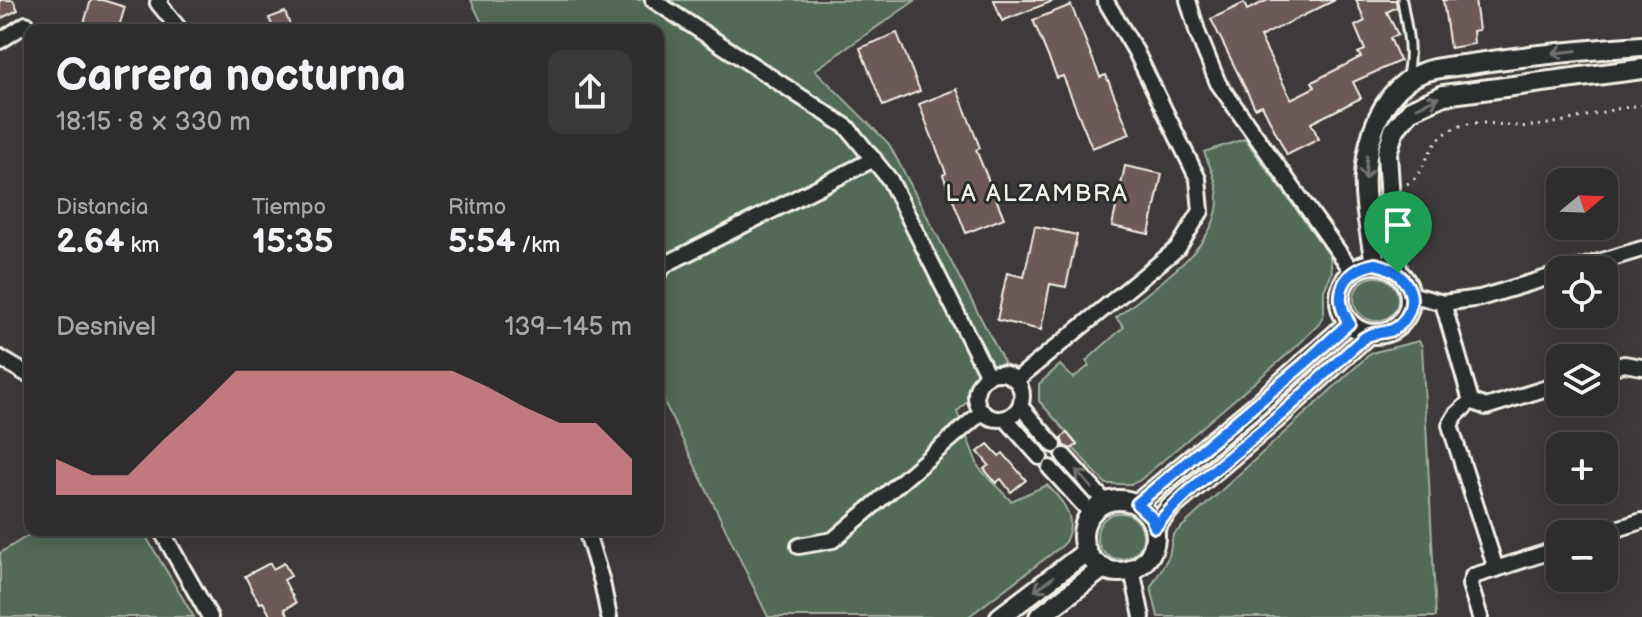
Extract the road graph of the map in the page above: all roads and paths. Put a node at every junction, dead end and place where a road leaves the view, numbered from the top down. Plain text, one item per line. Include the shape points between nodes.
1 (160, 0) edge
2 (653, 0) edge
3 (1105, 0) edge
4 (1188, 0) edge
5 (1402, 0) edge
6 (175, 24) edge
7 (24, 25) edge
8 (0, 41) edge
9 (1642, 46) edge
10 (1642, 69) edge
11 (1406, 81) junction
12 (1642, 105) edge
13 (874, 159) junction
14 (1388, 187) junction
15 (1642, 249) edge
16 (1618, 256) edge
17 (1375, 264) junction
18 (664, 266) edge
19 (1353, 272) junction
20 (1398, 273) junction
21 (1546, 278) edge
22 (1410, 294) junction
23 (1443, 303) junction
24 (1349, 323) junction
25 (1368, 334) junction
26 (0, 358) edge
27 (1618, 366) edge
28 (1642, 367) edge
29 (24, 372) edge
30 (988, 376) junction
31 (1016, 380) junction
32 (1546, 388) edge
33 (1471, 401) junction
34 (1020, 406) junction
35 (982, 412) junction
36 (1006, 419) junction
37 (1137, 504) junction
38 (1098, 508) junction
39 (1642, 521) edge
40 (1155, 527) junction
41 (1618, 529) edge
42 (164, 536) edge
43 (588, 536) edge
44 (799, 546) dead end
45 (1087, 551) junction
46 (1546, 553) edge
47 (1103, 568) junction
48 (1496, 569) junction
49 (1132, 570) junction
50 (210, 617) edge
51 (609, 617) edge
52 (1000, 617) edge
53 (1039, 617) edge
54 (1142, 617) edge
55 (1480, 617) edge

1 - 6 street
2 - 13 street via 847,127
3 - 31 street via 1198,179 1201,211 1178,248
4 - 19 street via 1218,83
5 - 11 lane via 1410,63
7 - 8 street
9 -> 11 street via 1506,58 1432,69
14 -> 10 street via 1387,153 1394,130 1427,100
11 -> 17 street via 1382,109 1367,153
12 - 14 path via 1531,127 1466,124 1435,142 1415,180
13 - 18 street
13 - 30 street via 890,180
14 - 20 street
15 - 16 street
17 - 19 street
17 - 20 street
19 - 24 street via 1340,297
20 - 22 street
21 - 23 street
22 - 23 street
22 - 25 street via 1407,316 1399,325
23 - 33 street
24 - 25 street
24 - 37 street
25 - 40 street via 1170,508
26 - 29 street
27 - 28 street
30 - 31 street via 1003,373
30 - 35 street via 978,386
31 - 34 street
32 - 33 street via 1486,407
33 - 48 street via 1450,425
34 - 36 street
38 -> 34 street via 1059,450
35 - 36 street
35 - 44 street via 833,540
36 - 38 street
37 - 38 street via 1121,499
37 - 40 street
38 - 45 street via 1084,531
39 - 41 street
40 - 49 street via 1149,558
42 - 50 street
43 - 51 street
45 - 47 street
45 -> 52 street
46 - 48 street
47 - 49 street
47 - 53 street
48 - 55 street via 1473,576 1470,585
49 - 54 street

